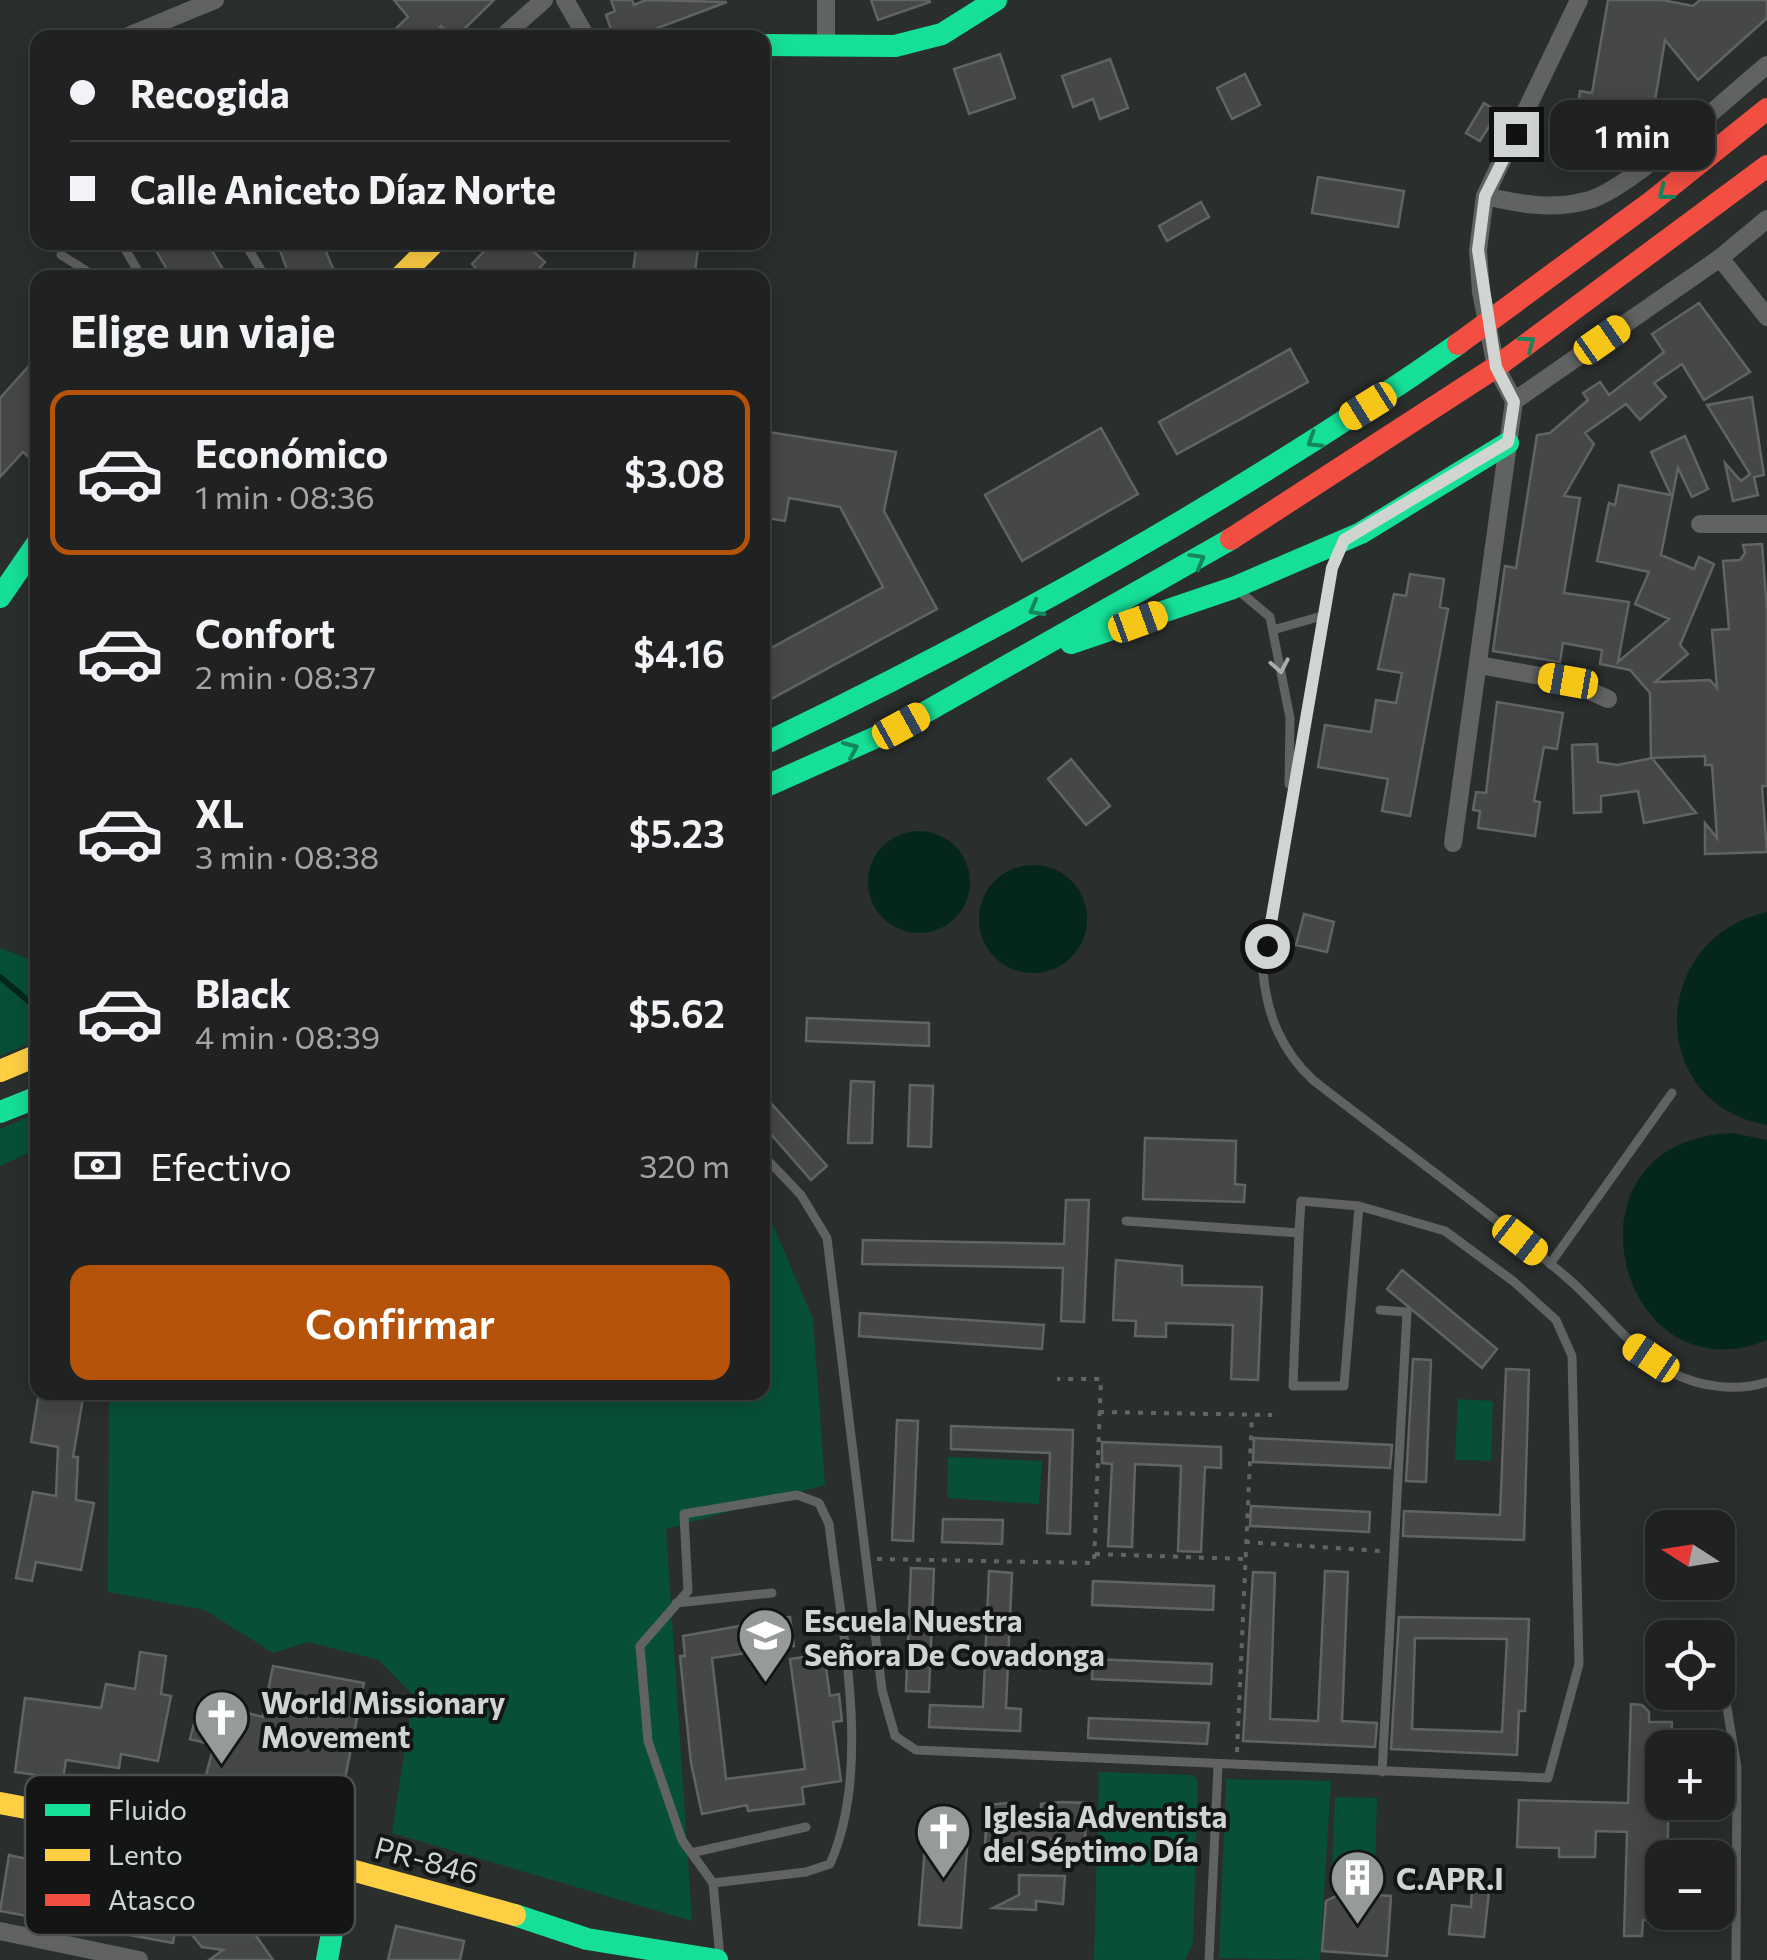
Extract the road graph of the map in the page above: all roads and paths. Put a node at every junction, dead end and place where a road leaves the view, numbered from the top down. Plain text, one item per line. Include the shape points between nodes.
1 (215, 0) edge
2 (544, 0) edge
3 (566, 0) edge
4 (826, 0) edge
5 (996, 0) edge
6 (1579, 0) edge
7 (142, 30) edge
8 (510, 30) edge
9 (583, 30) edge
10 (826, 42) junction
11 (770, 45) edge
12 (1767, 64) edge
13 (1767, 109) edge
14 (1767, 166) edge
15 (1485, 196) junction
16 (1767, 219) edge
17 (426, 250) edge
18 (61, 254) dead end
19 (1720, 258) junction
20 (86, 270) edge
21 (406, 270) edge
22 (1767, 317) edge
23 (1489, 324) junction
24 (1496, 367) junction
25 (1514, 402) junction
26 (1508, 442) junction
27 (1700, 524) dead end
28 (1767, 524) edge
29 (1344, 540) junction
30 (30, 554) edge
31 (1233, 588) junction
32 (0, 597) edge
33 (1325, 615) junction
34 (1273, 630) junction
35 (1026, 656) junction
36 (1479, 664) junction
37 (1608, 699) dead end
38 (770, 741) edge
39 (770, 784) edge
40 (1288, 807) junction
41 (1453, 843) dead end
42 (30, 1058) edge
43 (0, 1070) edge
44 (1672, 1093) dead end
45 (30, 1099) edge
46 (0, 1112) edge
47 (770, 1162) edge
48 (1359, 1206) junction
49 (1126, 1222) dead end
50 (1299, 1233) junction
51 (1550, 1264) junction
52 (1380, 1310) dead end
53 (1057, 1379) dead end
54 (1767, 1382) edge
55 (1099, 1412) junction
56 (1252, 1415) junction
57 (1272, 1415) dead end
58 (1246, 1542) junction
59 (1394, 1552) junction
60 (1094, 1554) junction
61 (868, 1559) junction
62 (1245, 1559) junction
63 (772, 1593) dead end
64 (676, 1602) junction
65 (1727, 1710) edge
66 (1218, 1766) junction
67 (1236, 1767) junction
68 (1382, 1772) junction
69 (0, 1803) edge
70 (25, 1808) edge
71 (806, 1827) dead end
72 (691, 1852) junction
73 (355, 1871) edge
74 (713, 1883) junction
75 (0, 1931) edge
76 (332, 1935) edge
77 (139, 1960) edge
78 (327, 1960) edge
79 (719, 1960) edge
80 (1209, 1960) edge
81 (1736, 1960) edge

1 - 7 street
2 - 8 street
3 - 9 street
4 - 10 street
5 - 10 main road via 942,34 895,46
6 - 15 street
10 - 11 main road
12 - 15 street via 1656,157 1590,201 1536,207
13 -> 23 main road via 1655,202
24 -> 14 main road
15 - 23 street via 1478,250
16 - 19 street
17 - 21 main road
18 - 20 lane
19 - 22 street
19 - 25 street
23 - 24 street
23 -> 38 main road via 1398,388 1046,604 923,671
24 - 25 street
35 -> 24 main road via 1211,552
25 - 26 street
26 - 29 main road
26 - 36 street
27 - 28 street
29 - 31 main road
29 - 33 lane
30 - 32 main road
31 - 34 lane via 1261,608
31 - 35 main road
33 - 34 lane
33 - 40 lane
34 -> 40 lane via 1290,718
39 -> 35 main road via 901,726
36 - 37 street via 1568,681
36 - 41 street
40 - 51 lane via 1263,972 1266,1008 1280,1038 1312,1080
42 - 43 main road
44 - 51 lane
45 - 46 main road
47 - 61 lane via 801,1195 827,1238
48 - 50 lane via 1302,1201
48 - 50 lane via 1344,1386 1294,1386
48 - 68 lane via 1445,1231 1556,1320 1572,1356 1579,1664 1548,1778
49 - 50 lane
51 - 54 lane via 1629,1343 1673,1373 1712,1386
52 - 59 lane via 1407,1312
53 - 55 path via 1101,1380
55 - 56 path
55 - 60 path
56 - 57 path
56 - 58 path
58 - 59 path
58 - 62 path
59 - 68 lane
60 - 61 path via 1094,1563
60 - 62 path
61 - 66 lane via 882,1690 895,1736 916,1750
62 - 67 path
63 - 64 lane
64 - 72 lane via 640,1646 648,1741
64 - 74 lane via 688,1591 684,1514 797,1495 818,1503 829,1524 854,1769 845,1831 830,1864
65 - 81 lane via 1737,1768
66 - 67 lane
66 - 80 lane
67 - 68 lane
69 - 70 main road, PR-846 / PR-846
71 - 72 lane
72 - 74 lane
73 - 79 main road, PR-846 / PR-846 via 587,1939
74 - 79 lane
75 - 77 street
76 - 78 main road

